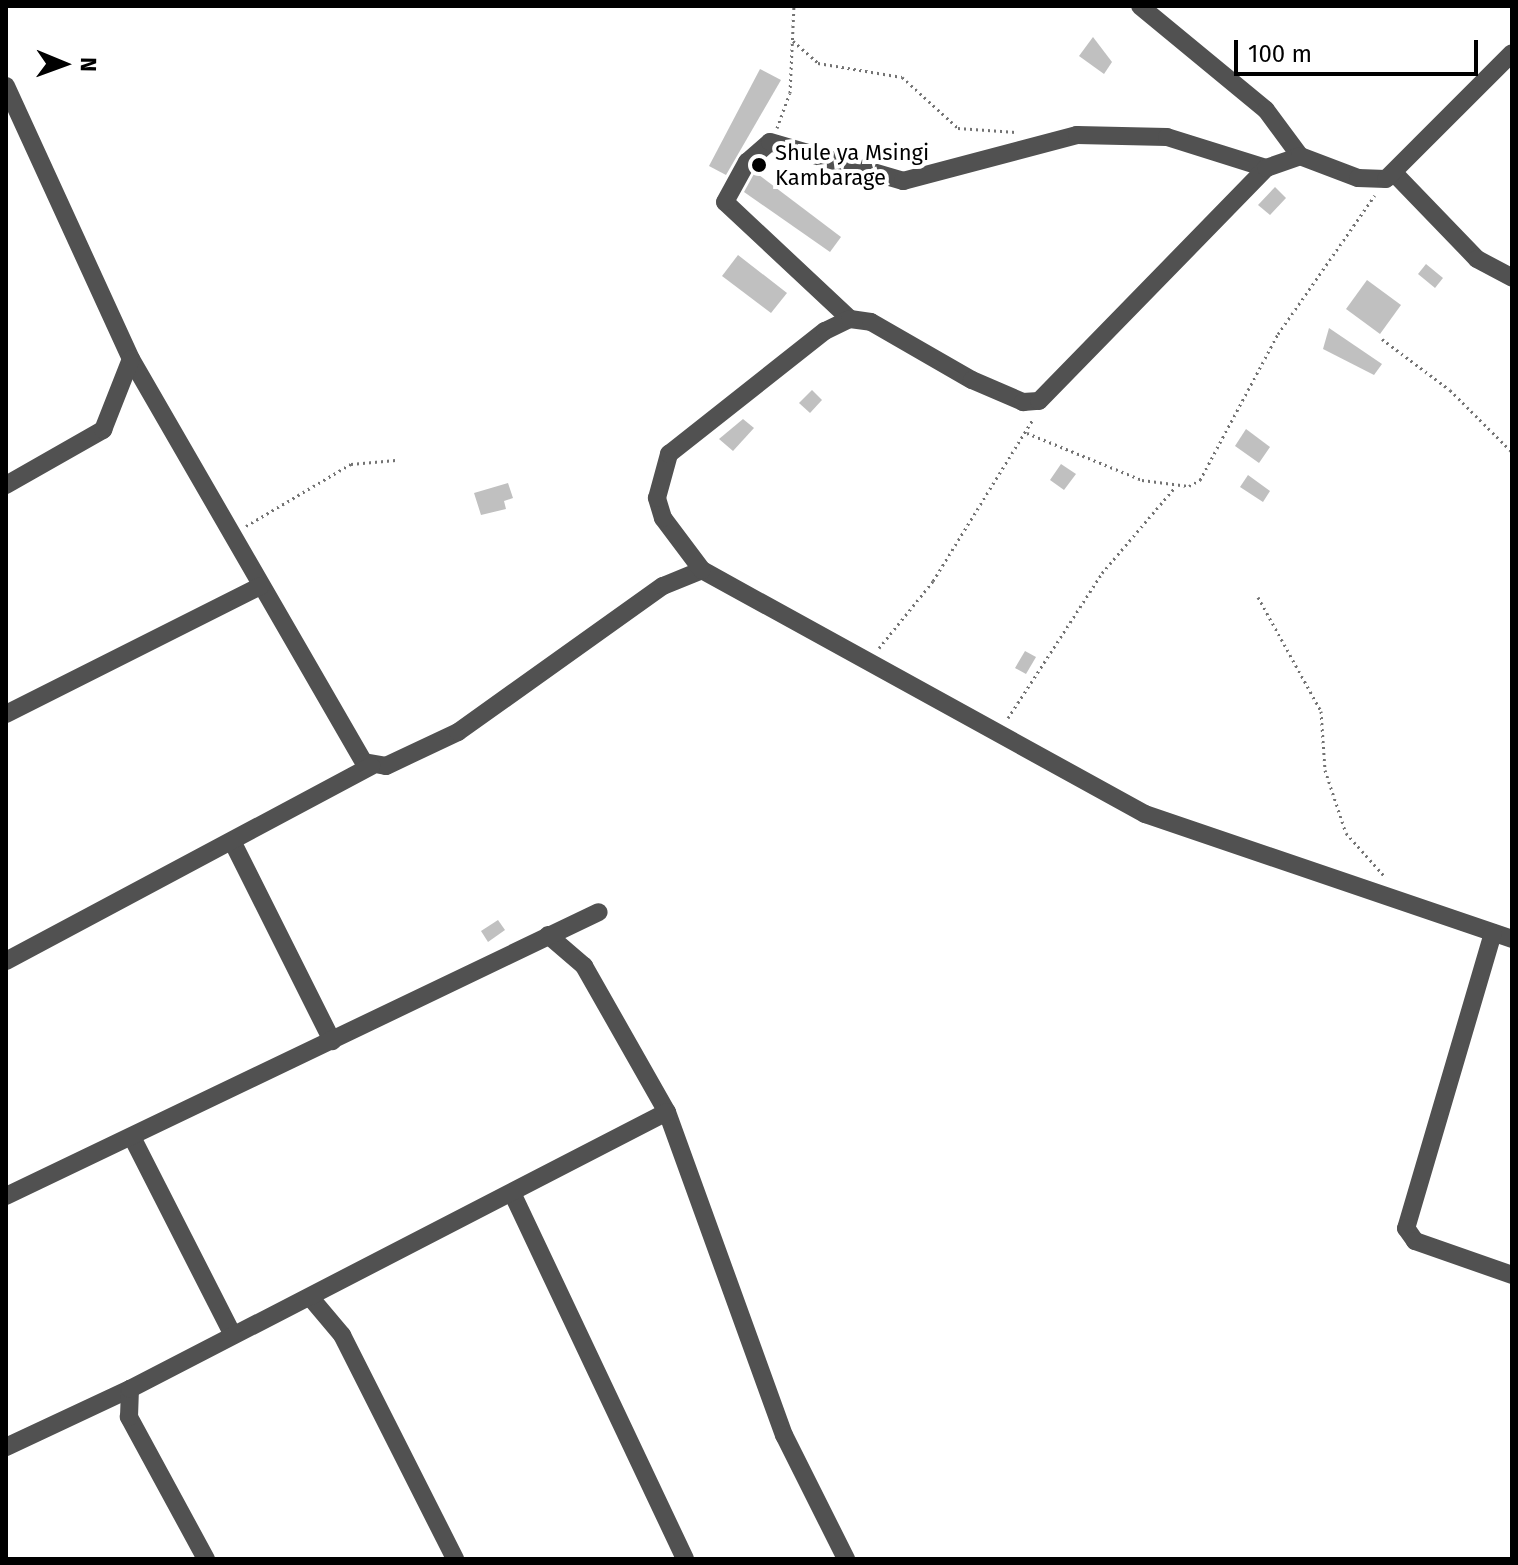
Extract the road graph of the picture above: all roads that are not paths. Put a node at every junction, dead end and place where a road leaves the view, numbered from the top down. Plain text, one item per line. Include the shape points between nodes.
1 (1140, 6) edge
2 (1512, 53) edge
3 (6, 86) edge
4 (1300, 156) junction
5 (1266, 168) junction
6 (1390, 176) junction
7 (1512, 278) edge
8 (850, 319) junction
9 (131, 359) junction
10 (6, 485) edge
11 (702, 570) junction
12 (261, 586) junction
13 (6, 714) edge
14 (371, 766) junction
15 (232, 841) junction
16 (599, 912) dead end
17 (1493, 933) junction
18 (548, 935) junction
19 (1512, 939) edge
20 (6, 961) edge
21 (332, 1041) junction
22 (667, 1112) junction
23 (133, 1139) junction
24 (6, 1196) edge
25 (514, 1197) junction
26 (1512, 1275) edge
27 (310, 1297) junction
28 (232, 1333) junction
29 (130, 1389) junction
30 (6, 1447) edge
31 (206, 1559) edge
32 (455, 1559) edge
33 (685, 1559) edge
34 (846, 1559) edge

1 - 4 street via 1266,110
2 - 6 street
3 - 9 street
4 - 5 street
4 - 6 street via 1358,178
5 - 8 street via 1039,401 1023,402 972,380 891,331
5 - 8 street via 1167,137 1052,138 961,170 903,181 770,142 747,162 725,202
6 - 7 street via 1477,259
8 - 11 street via 669,454 659,475 660,508
9 - 10 street via 103,430
9 - 12 street
11 - 14 street via 663,586 458,732
11 - 17 street via 1145,814
12 - 13 street
12 - 14 street via 360,758
14 - 15 street
15 - 20 street
15 - 21 street
16 - 18 street
17 - 19 street
17 - 26 street via 1406,1228 1415,1241
18 - 21 street
18 - 22 street via 584,966
21 - 23 street
22 - 25 street
22 - 34 street via 784,1435
23 - 24 street
23 - 28 street
25 - 27 street
25 - 33 street
27 - 28 street
27 - 32 street via 342,1335
28 - 29 street
29 - 30 street
29 - 31 street via 129,1417

